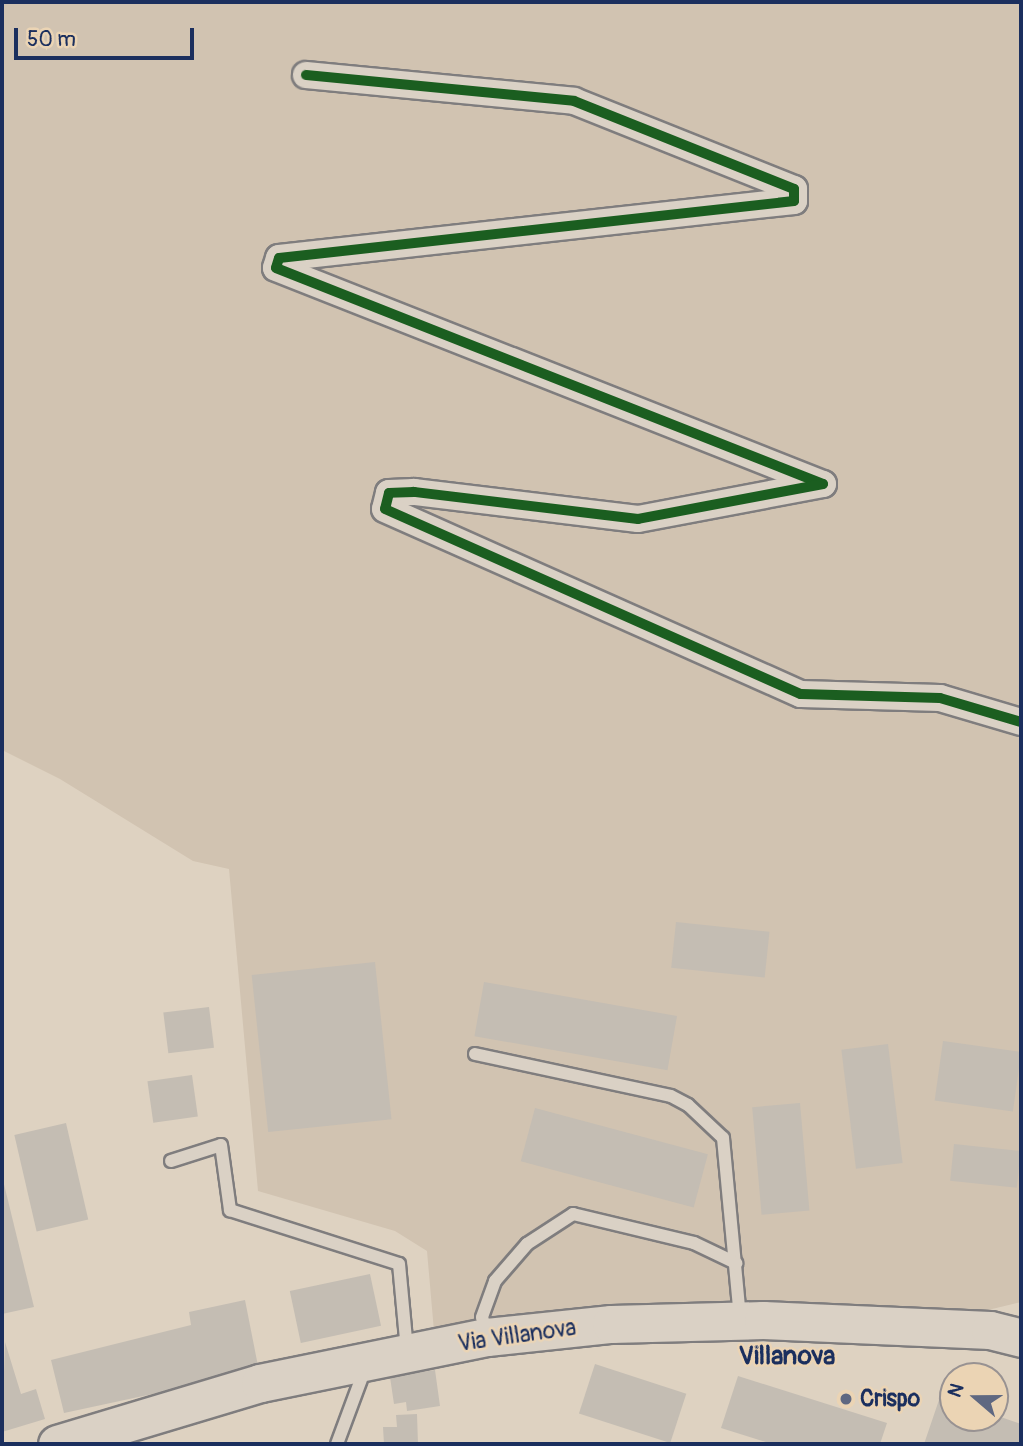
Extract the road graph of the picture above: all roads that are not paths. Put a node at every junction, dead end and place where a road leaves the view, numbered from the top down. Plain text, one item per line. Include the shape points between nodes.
1 (306, 75) dead end
2 (1021, 722) edge
3 (475, 1054) dead end
4 (171, 1161) dead end
5 (736, 1262) junction
6 (740, 1322) junction
7 (1011, 1330) edge
8 (487, 1337) junction
9 (407, 1354) junction
10 (367, 1362) junction
11 (57, 1444) edge
12 (337, 1444) edge

1 - 2 street via 574,102 794,188 794,201 279,258 276,268 824,484 638,519 414,492 389,493 385,509 801,695 940,698
3 - 5 lane via 671,1096 688,1105 723,1138
4 - 9 lane via 221,1145 229,1210 399,1264
5 - 6 lane
5 - 8 lane via 685,1240 573,1214 527,1244 495,1281 482,1317
6 - 7 main road, Via Villanova
6 - 8 main road, Via Villanova via 611,1324
8 - 9 main road, Via Villanova
9 - 10 main road, Via Villanova
10 - 11 main road, Via Villanova via 260,1383
10 - 12 lane

